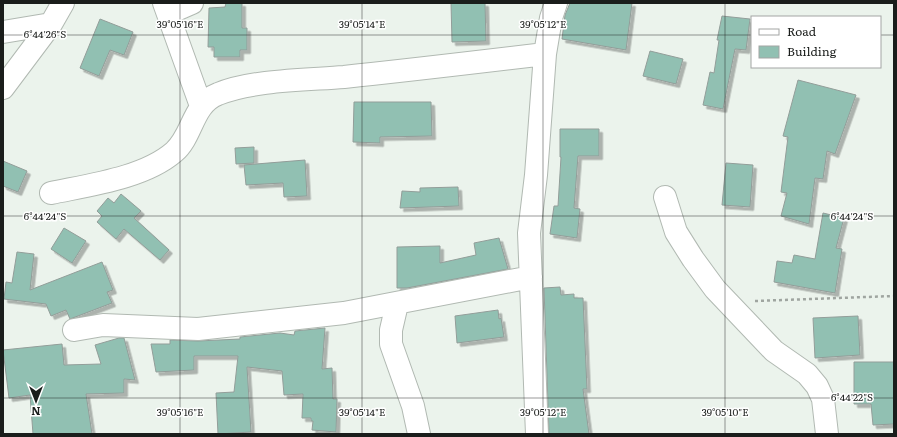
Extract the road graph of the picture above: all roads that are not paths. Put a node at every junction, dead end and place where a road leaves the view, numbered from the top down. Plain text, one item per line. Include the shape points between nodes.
1 (63, 3) edge
2 (192, 3) edge
3 (556, 3) edge
4 (166, 8) edge
5 (51, 24) junction
6 (3, 32) edge
7 (545, 54) junction
8 (3, 88) edge
9 (201, 106) junction
10 (52, 193) dead end
11 (665, 197) dead end
12 (531, 277) junction
13 (397, 304) junction
14 (74, 330) dead end
15 (420, 434) edge
16 (538, 434) edge
17 (827, 434) edge

1 - 5 street
2 - 4 street
3 - 7 street
4 - 9 street
5 - 6 street
5 - 8 street
7 - 9 street via 242,86 217,94
7 - 12 street via 530,233
9 - 10 street via 184,140 174,152 161,160 136,172
11 - 17 street via 676,232 715,289 774,351 807,374 817,386 822,399
12 - 13 street
12 - 16 street
13 - 14 street via 344,313 198,328 103,325
13 - 15 street via 391,330 391,344

